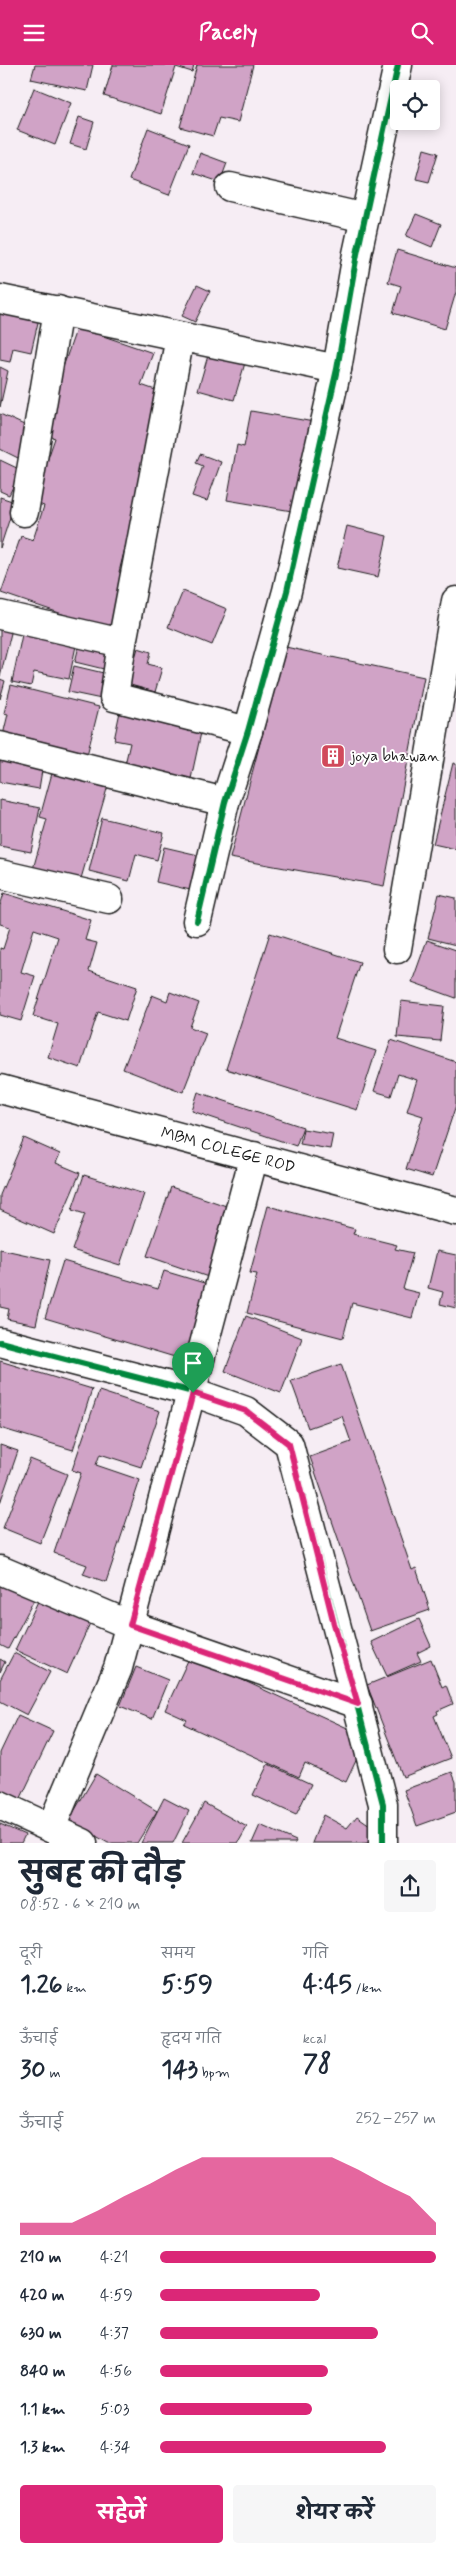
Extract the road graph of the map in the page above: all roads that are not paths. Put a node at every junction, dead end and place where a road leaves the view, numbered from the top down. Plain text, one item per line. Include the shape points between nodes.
1 (398, 65) edge
2 (230, 187) dead end
3 (365, 218) junction
4 (0, 299) edge
5 (58, 310) junction
6 (180, 337) junction
7 (337, 369) junction
8 (24, 512) dead end
9 (456, 601) edge
10 (0, 615) edge
11 (122, 643) junction
12 (248, 731) junction
13 (0, 746) edge
14 (225, 802) junction
15 (0, 874) edge
16 (109, 899) dead end
17 (197, 921) dead end
18 (398, 949) dead end
19 (0, 1089) edge
20 (254, 1156) junction
21 (456, 1211) edge
22 (0, 1342) edge
23 (193, 1393) junction
24 (0, 1570) edge
25 (130, 1625) junction
26 (358, 1704) junction
27 (0, 1805) edge
28 (52, 1828) junction
29 (83, 1843) edge
30 (383, 1843) edge

1 - 3 street
2 - 3 street
3 - 7 street
4 - 5 street
5 - 6 street
5 - 8 street
6 - 7 street
6 - 11 street
7 - 12 street via 287,591
9 - 18 street
10 - 11 street
11 - 12 street via 114,697
12 - 14 street
13 - 14 street
14 - 17 street
15 - 16 street
19 - 20 street, MBM COLEGE ROD
20 - 21 street, MBM COLEGE ROD
20 - 23 street
22 - 23 street
23 - 25 street
23 - 26 street via 246,1411 289,1444 334,1624
24 - 25 street
25 - 26 street
25 - 28 street via 118,1668
26 - 30 street via 383,1804
27 - 28 street
28 - 29 street

